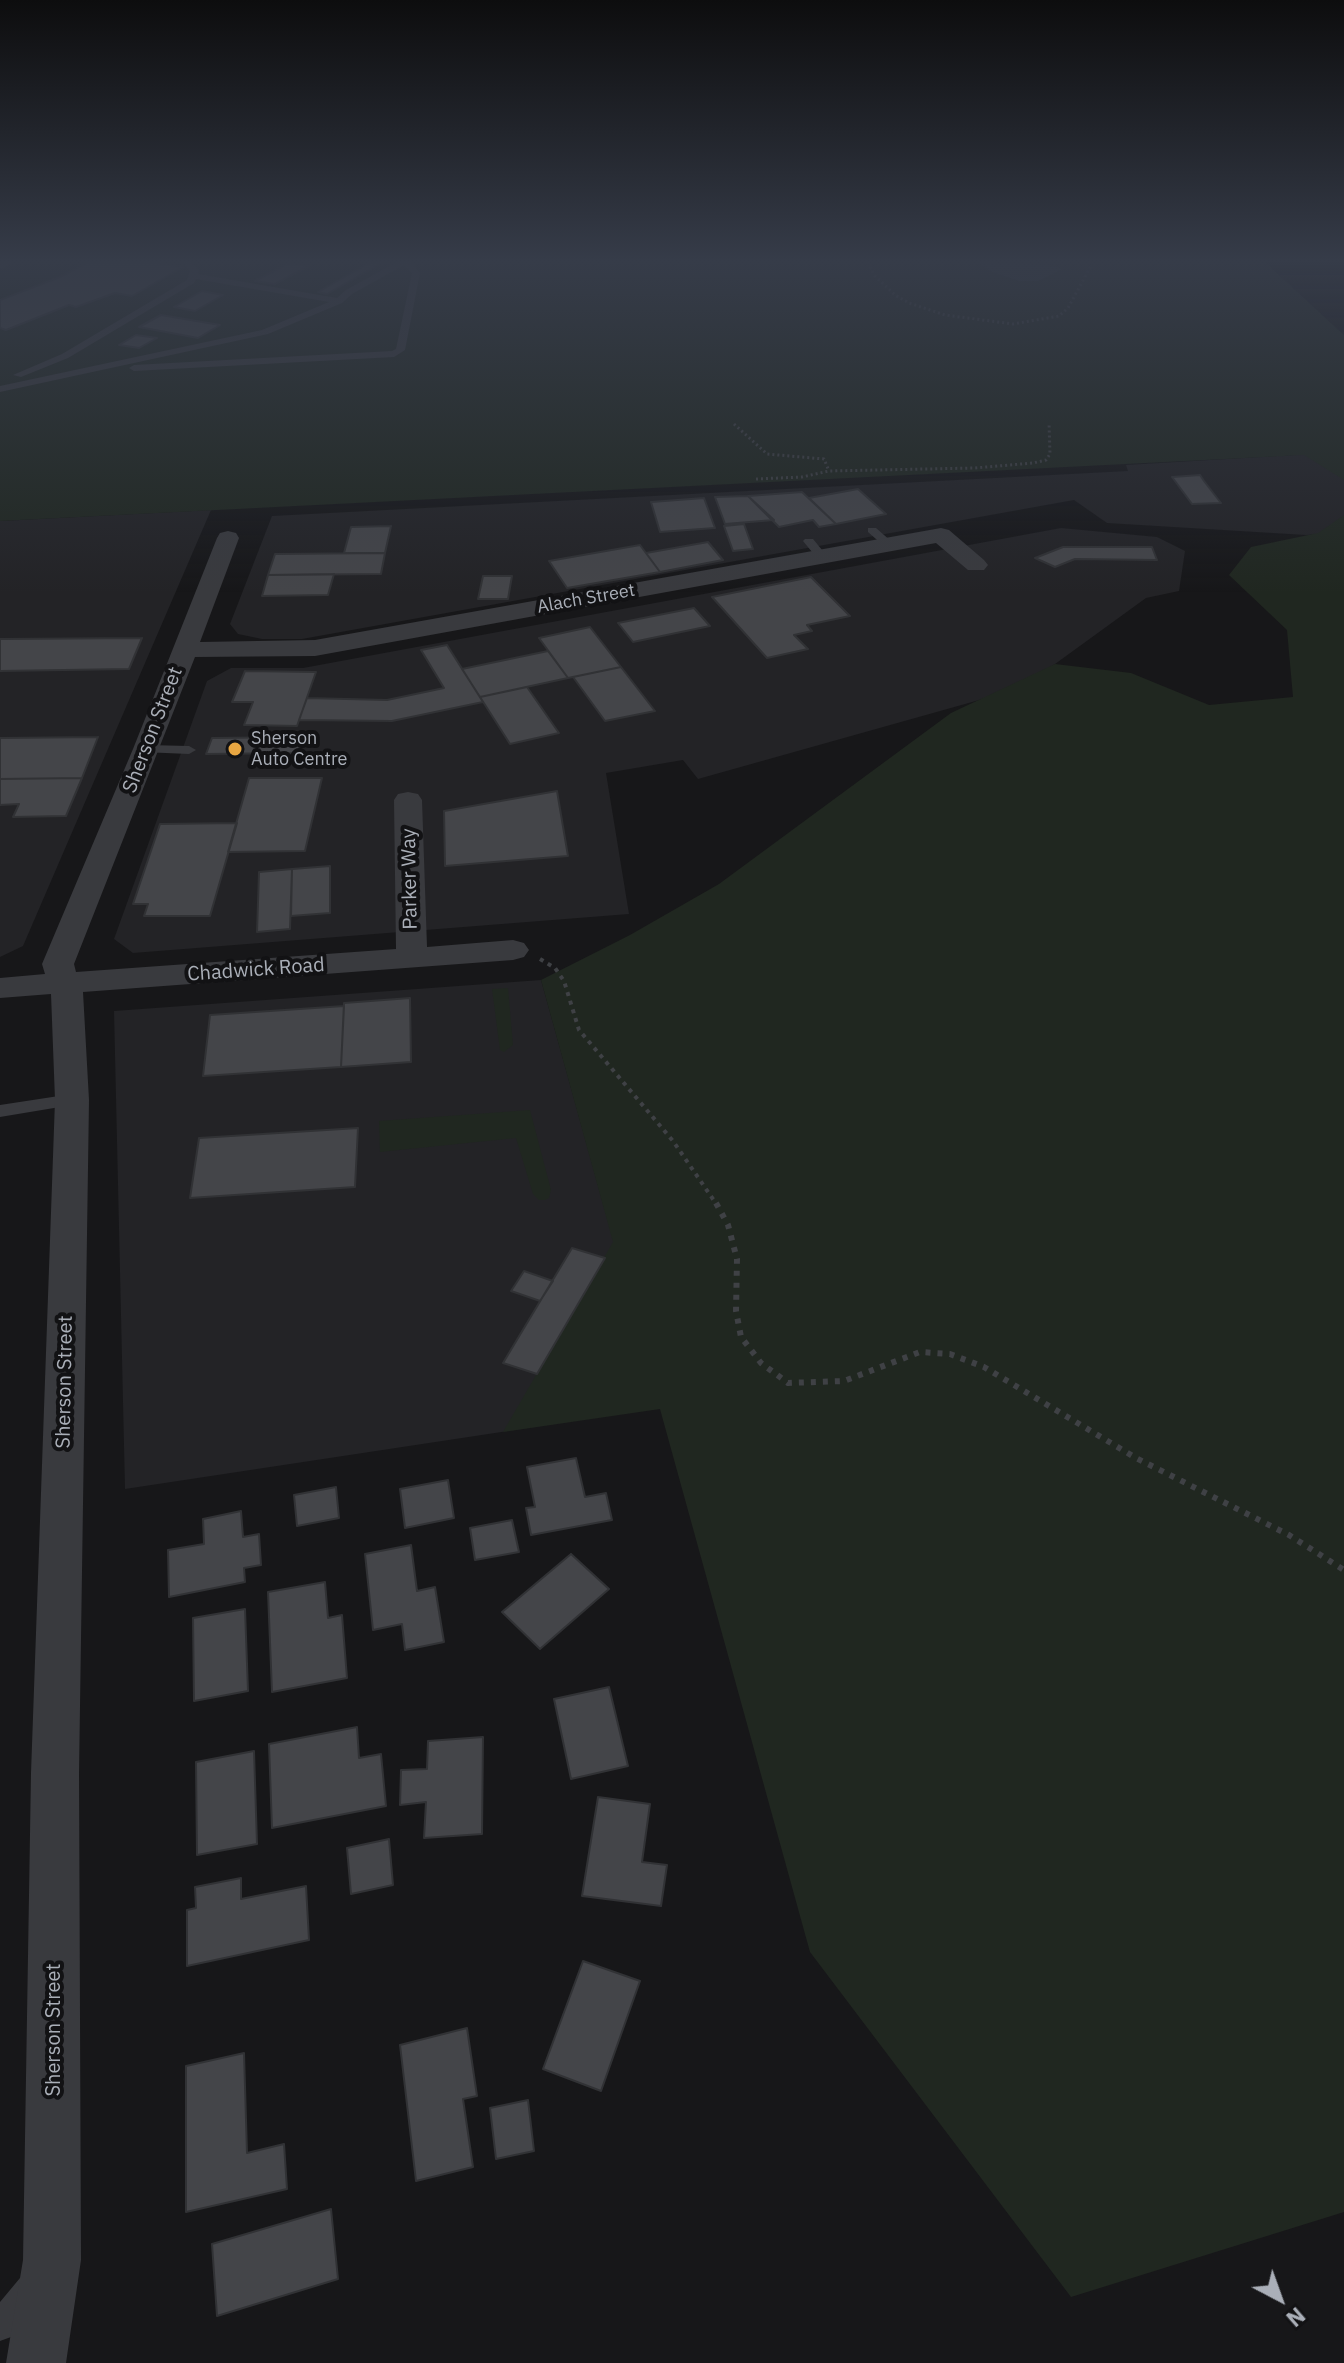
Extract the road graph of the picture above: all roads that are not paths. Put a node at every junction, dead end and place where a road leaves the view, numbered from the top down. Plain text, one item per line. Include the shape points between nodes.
1 (26, 372) edge
2 (67, 372) edge
3 (3, 388) edge
4 (228, 538) dead end
5 (976, 565) dead end
6 (183, 650) junction
7 (147, 749) junction
8 (189, 750) dead end
9 (408, 800) dead end
10 (513, 950) road end
11 (412, 959) junction
12 (64, 983) junction
13 (0, 988) edge
14 (72, 1100) junction
15 (0, 1111) edge
16 (52, 2260) junction
17 (0, 2326) edge
18 (36, 2363) edge

1 - 3 lane
2 - 3 lane
4 - 6 street, Sherson Street
5 - 6 street, Alach Street via 941,535 880,537 328,646
6 - 7 street, Sherson Street
7 - 8 lane
7 - 12 street, Sherson Street via 58,964
9 - 11 street, Parker Way
10 - 11 street, Chadwick Road
11 - 12 street, Chadwick Road
12 - 13 street, Chadwick Road
12 - 14 street, Sherson Street
14 - 15 lane
14 - 16 street, Sherson Street via 55,1773
16 - 17 lane
16 - 18 street, Sherson Street

